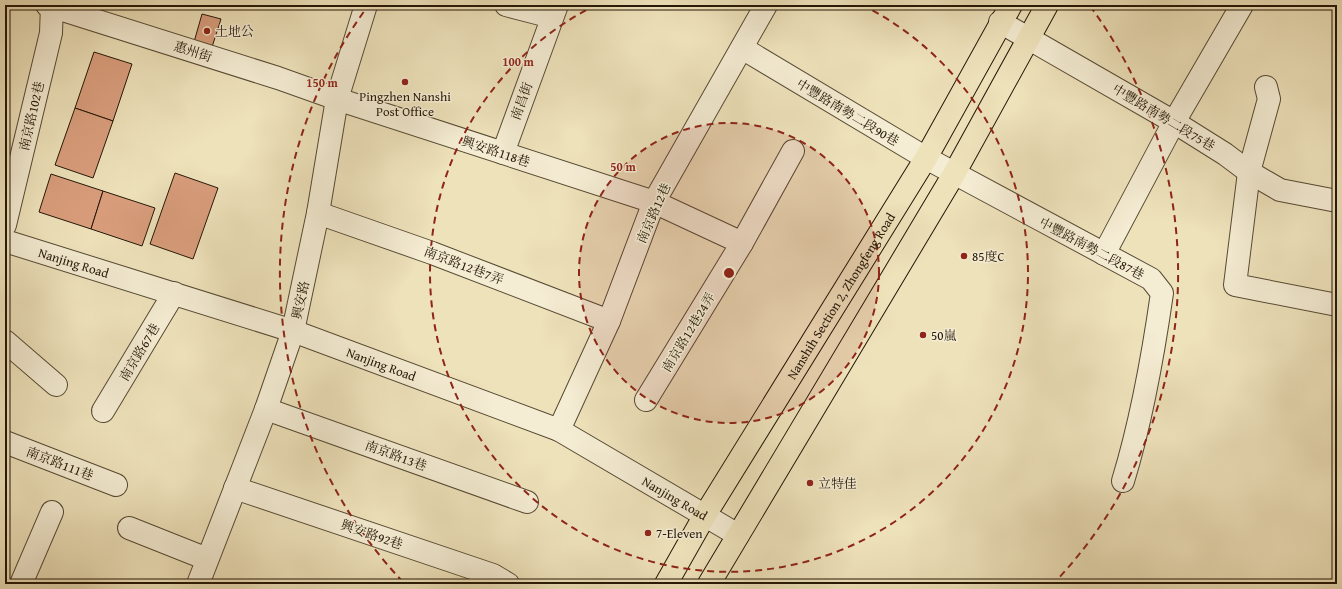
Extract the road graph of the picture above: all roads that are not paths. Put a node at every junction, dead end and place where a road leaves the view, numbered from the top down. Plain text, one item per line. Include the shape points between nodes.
1 (50, 5) edge
2 (366, 5) edge
3 (506, 5) edge
4 (766, 5) edge
5 (1047, 5) edge
6 (1242, 5) edge
7 (554, 11) edge
8 (1005, 14) edge
9 (1027, 38) junction
10 (742, 48) junction
11 (1266, 87) dead end
12 (337, 99) junction
13 (1174, 122) junction
14 (793, 151) dead end
15 (503, 153) junction
16 (926, 158) junction
17 (1249, 172) junction
18 (954, 174) junction
19 (1337, 201) edge
20 (654, 202) junction
21 (318, 213) junction
22 (5, 225) edge
23 (5, 241) edge
24 (742, 243) junction
25 (1104, 254) junction
26 (174, 293) junction
27 (1337, 305) edge
28 (609, 321) junction
29 (293, 331) junction
30 (5, 342) edge
31 (56, 385) dead end
32 (646, 400) dead end
33 (266, 409) junction
34 (104, 411) dead end
35 (559, 430) junction
36 (5, 442) edge
37 (1123, 481) dead end
38 (116, 485) dead end
39 (235, 488) junction
40 (527, 502) dead end
41 (52, 512) dead end
42 (705, 515) junction
43 (129, 528) dead end
44 (738, 535) junction
45 (207, 559) junction
46 (201, 583) edge
47 (21, 584) edge
48 (508, 584) edge
49 (666, 584) edge
50 (709, 584) edge

1 - 12 street, 惠州街
1 - 22 street, 南京路102巷 via 51,33
2 - 12 street, 興安路
3 - 7 street
4 - 10 street, 南京路12巷
5 - 9 main road
6 - 13 street
7 - 15 street, 南昌街
8 - 9 street, 中豐路南勢二段75巷
8 - 16 main road, Nanshih Section 2, Zhongfeng Road
9 - 13 street, 中豐路南勢二段75巷
9 - 18 main road
10 - 16 street, 中豐路南勢二段90巷
10 - 20 street, 南京路12巷
11 - 17 street via 1269,99
12 - 15 street, 興安路118巷
12 - 21 street, 興安路
13 - 17 street, 中豐路南勢二段75巷
13 - 25 street
14 - 24 street, 南京路12巷24弄
15 - 20 street, 興安路118巷
16 - 18 street, 中豐路南勢二段90巷
16 - 42 main road, Nanshih Section 2, Zhongfeng Road
17 - 19 street, 中豐路南勢二段75巷 via 1280,190
17 - 27 street via 1235,285
18 - 25 street, 中豐路南勢二段87巷
18 - 44 main road
20 - 24 street
20 - 28 street, 南京路12巷
21 - 28 street, 南京路12巷7弄 via 432,252
21 - 29 street, 興安路
23 - 26 street, Nanjing Road
24 - 32 street, 南京路12巷24弄
25 - 37 street, 中豐路南勢二段87巷 via 1151,279 1162,293 1136,440
26 - 29 street, Nanjing Road
26 - 34 street, 南京路67巷
28 - 35 street, 南京路12巷
29 - 33 street, 興安路
29 - 35 street, Nanjing Road
30 - 31 street
33 - 39 street, 興安路
33 - 40 street, 南京路13巷
35 - 42 street, Nanjing Road
36 - 38 street, 南京路111巷
39 - 45 street, 興安路
39 - 48 street, 興安路92巷 via 493,575
41 - 47 street
42 - 44 street, Nanjing Road
42 - 49 main road, Nanshih Section 2, Zhongfeng Road
43 - 45 street
44 - 50 main road
45 - 46 street, 興安路

